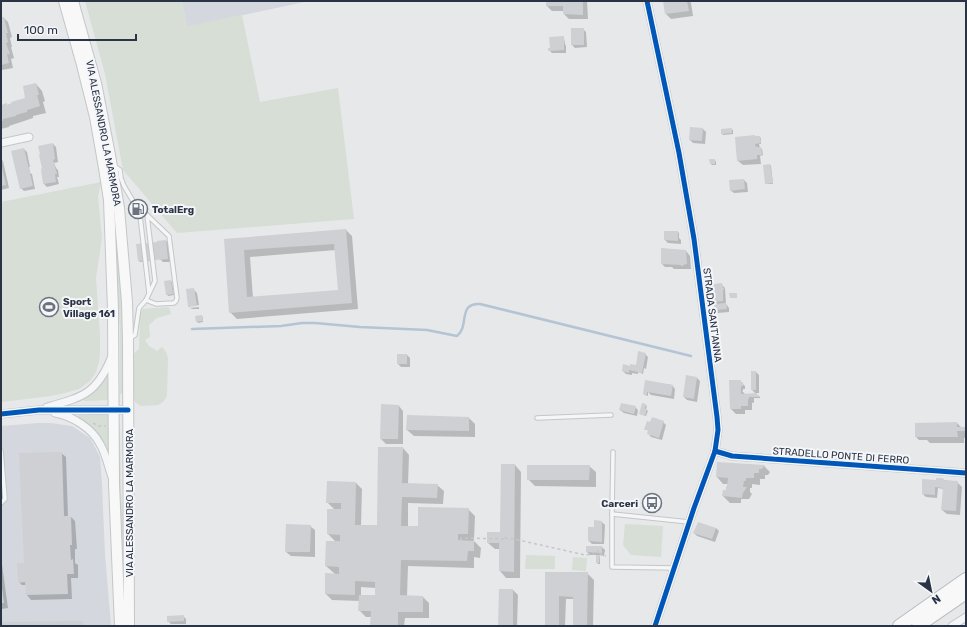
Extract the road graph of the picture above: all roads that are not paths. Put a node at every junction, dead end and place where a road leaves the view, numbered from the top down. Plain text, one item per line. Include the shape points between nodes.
1 (64, 1) edge
2 (73, 1) edge
3 (647, 1) edge
4 (29, 137) dead end
5 (1, 143) edge
6 (112, 165) junction
7 (139, 207) junction
8 (147, 215) junction
9 (149, 294) junction
10 (146, 300) junction
11 (128, 340) junction
12 (113, 354) junction
13 (39, 410) junction
14 (114, 410) junction
15 (128, 410) junction
16 (1, 414) edge
17 (611, 416) dead end
18 (537, 418) dead end
19 (1, 451) edge
20 (715, 451) junction
21 (613, 452) dead end
22 (966, 473) edge
23 (114, 484) junction
24 (1, 503) edge
25 (612, 514) junction
26 (689, 522) junction
27 (674, 568) junction
28 (966, 579) edge
29 (966, 593) edge
30 (966, 617) edge
31 (120, 626) edge
32 (129, 626) edge
33 (655, 626) edge
34 (899, 626) edge
35 (918, 626) edge
36 (952, 626) edge

1 - 12 main road, VIA ALESSANDRO LA MARMORA via 95,117 104,168 109,212
2 - 6 main road, VIA ALESSANDRO LA MARMORA via 96,84
3 - 20 street, STRADA SANT'ANNA via 694,239 717,417
4 - 5 street
6 - 7 lane via 120,170 124,186 132,201
6 - 11 main road, VIA ALESSANDRO LA MARMORA via 119,208
7 - 8 lane
7 - 9 lane
8 - 9 lane via 155,281
8 - 10 lane via 169,236 177,298 174,303 156,304
9 - 10 lane
10 - 11 lane via 139,308 135,335
11 - 15 main road, VIA ALESSANDRO LA MARMORA
12 - 13 street via 95,387 81,396
12 - 14 main road, VIA ALESSANDRO LA MARMORA
13 - 14 street
13 - 16 street
13 - 23 street via 63,414 90,431 100,444
14 - 15 street
14 - 23 main road, VIA ALESSANDRO LA MARMORA
15 - 32 main road, VIA ALESSANDRO LA MARMORA
17 - 18 lane
19 - 24 lane via 4,499
20 - 22 street, STRADELLO PONTE DI FERRO via 732,456
20 - 26 street, STRADA SANT'ANNA
21 - 25 lane
23 - 31 main road, VIA ALESSANDRO LA MARMORA
25 - 26 lane
25 - 27 lane via 612,567
26 - 27 street, STRADA SANT'ANNA
27 - 33 street, STRADA SANT'ANNA
28 - 34 highway
29 - 35 highway
30 - 36 street

